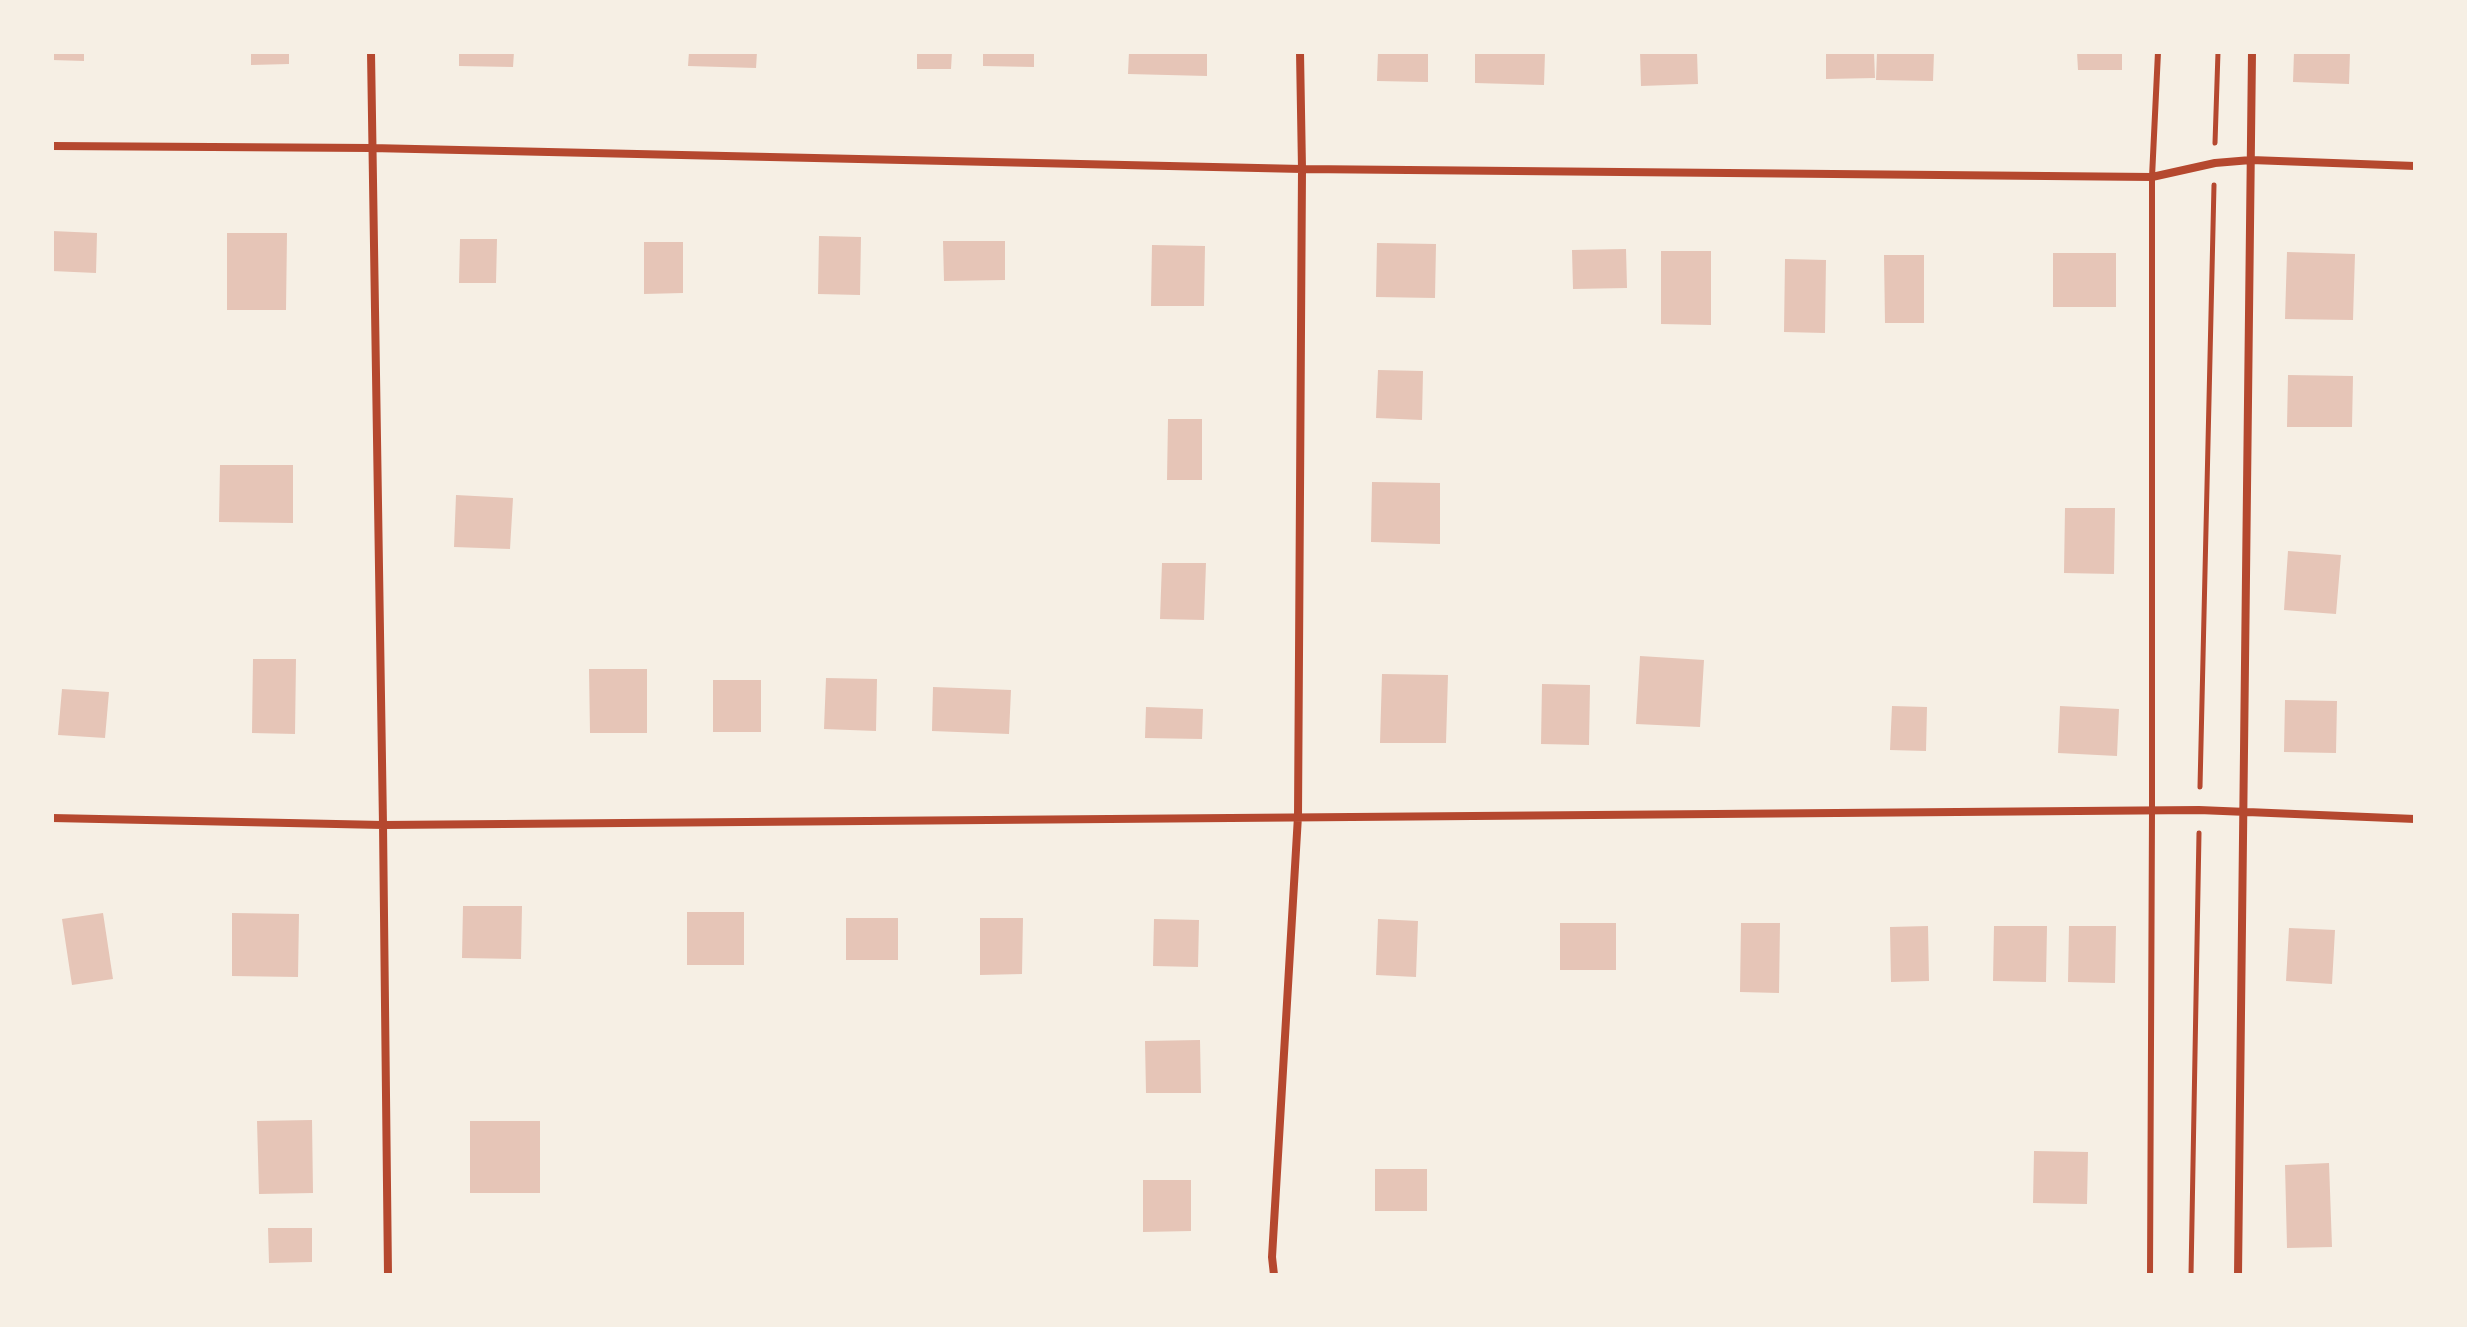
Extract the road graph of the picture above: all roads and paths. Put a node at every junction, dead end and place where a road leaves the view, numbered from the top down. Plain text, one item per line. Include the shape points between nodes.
1 (371, 52) edge
2 (1300, 52) edge
3 (2158, 52) edge
4 (2218, 52) edge
5 (2252, 52) edge
6 (52, 146) edge
7 (371, 148) junction
8 (2251, 160) junction
9 (2215, 163) junction
10 (2415, 166) edge
11 (1302, 169) junction
12 (2152, 177) junction
13 (2199, 810) junction
14 (2152, 811) junction
15 (2244, 811) junction
16 (1298, 816) junction
17 (52, 818) edge
18 (2415, 819) edge
19 (383, 825) junction
20 (388, 1275) edge
21 (1274, 1275) edge
22 (2150, 1275) edge
23 (2191, 1275) edge
24 (2238, 1275) edge

1 - 7 street
2 - 11 street
3 - 12 lane
4 - 9 path
5 - 8 street
6 - 7 street
7 - 11 street
7 - 19 street
8 - 9 street
8 - 10 street
8 - 15 street
9 - 12 street
9 - 13 path
11 - 12 street
11 - 16 street
12 - 14 lane
13 - 14 street
13 - 15 street
13 - 23 path
14 - 16 street
14 - 22 lane
15 - 18 street
15 - 24 street
16 - 19 street
16 - 21 street
17 - 19 street
19 - 20 street

